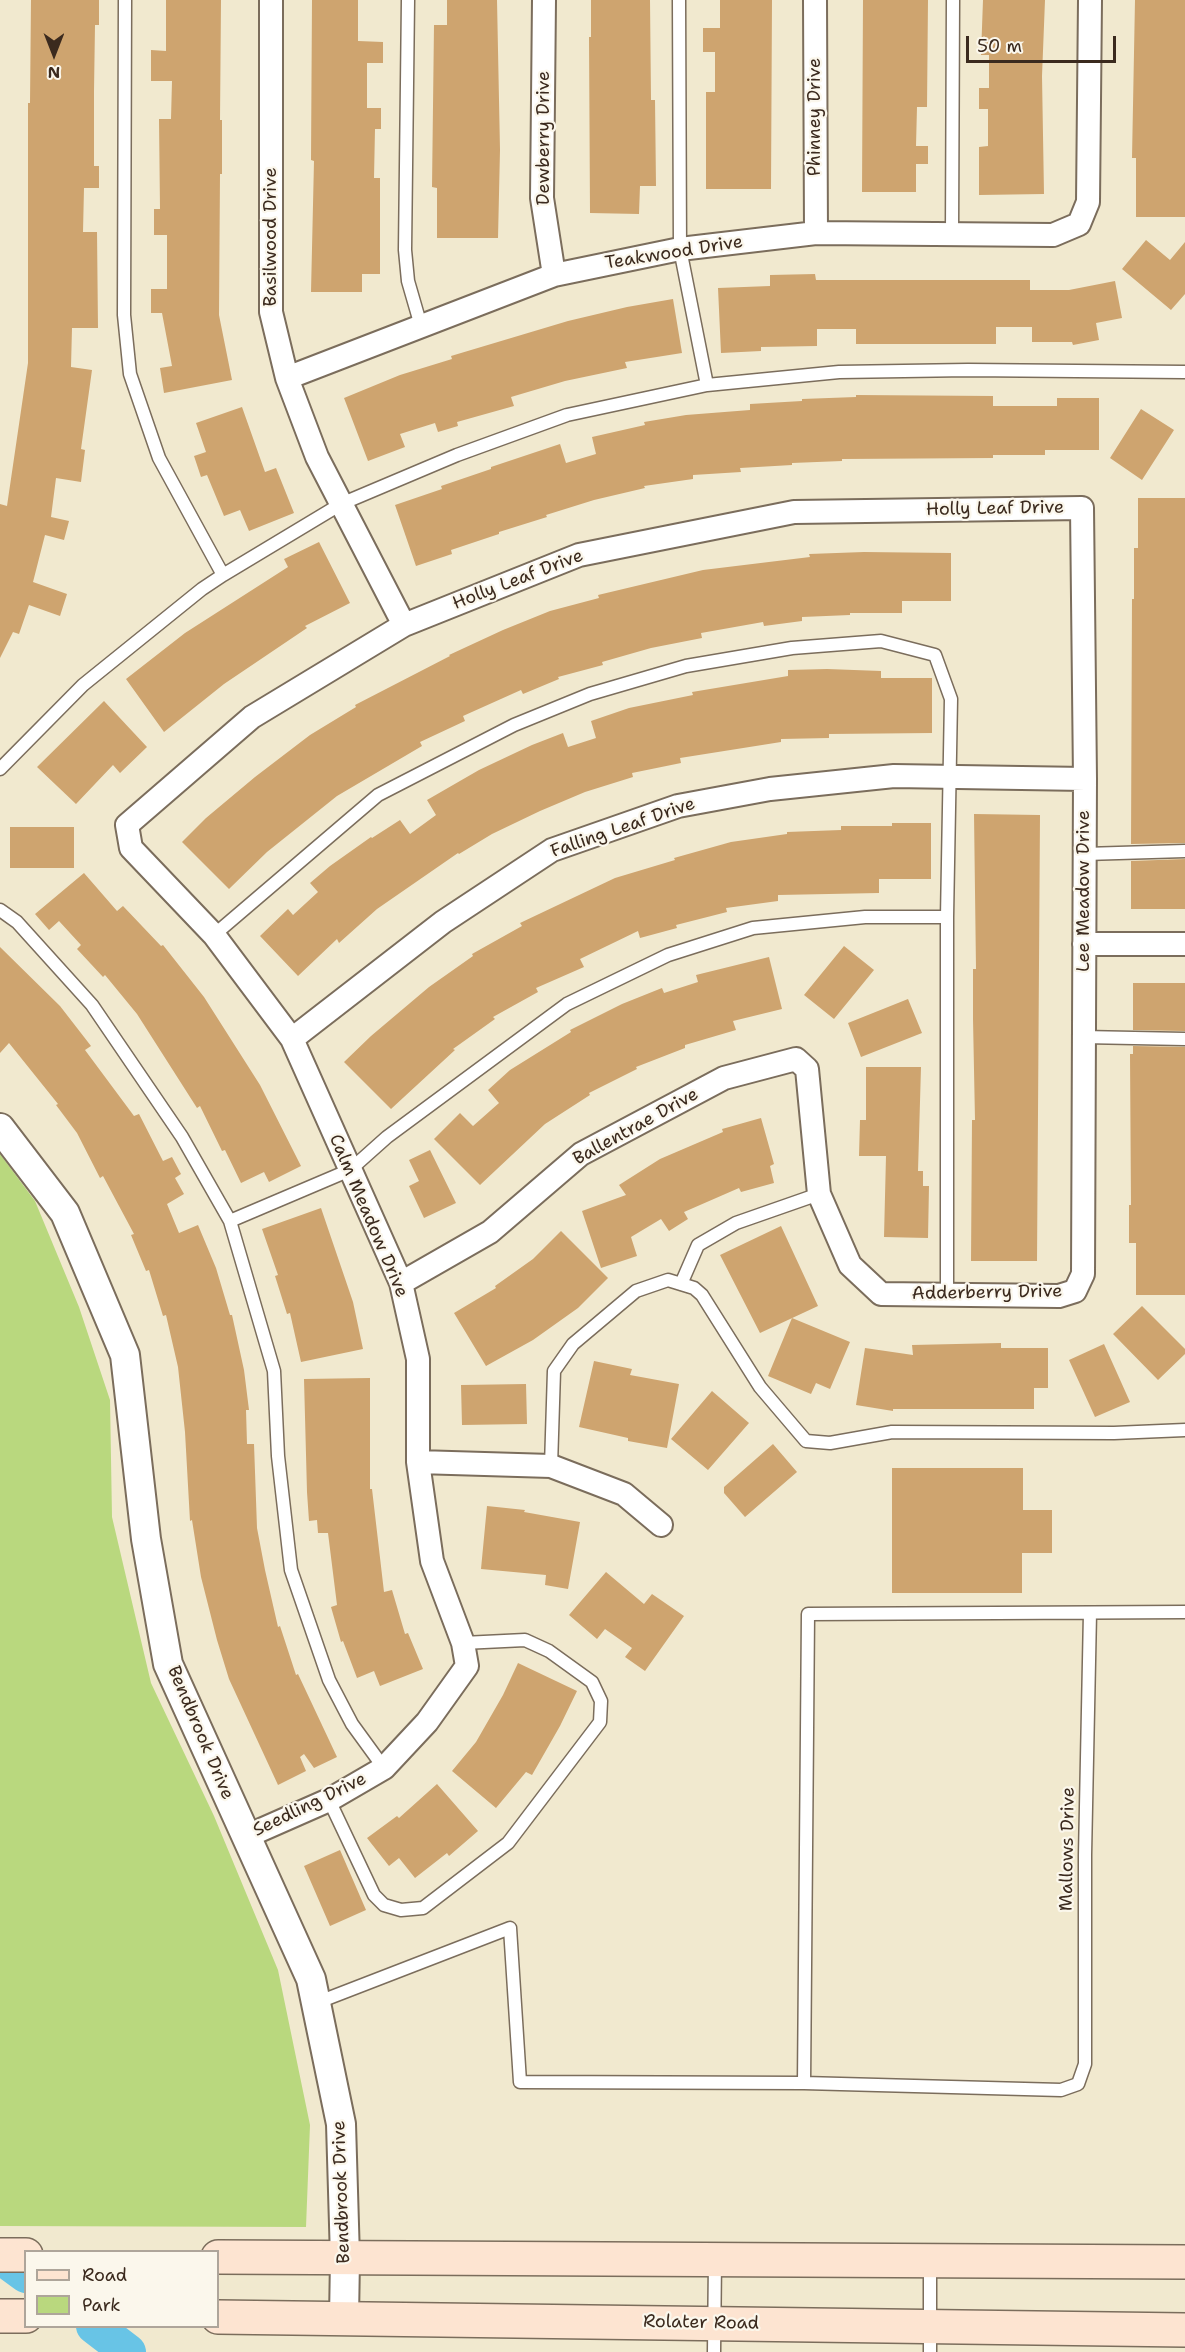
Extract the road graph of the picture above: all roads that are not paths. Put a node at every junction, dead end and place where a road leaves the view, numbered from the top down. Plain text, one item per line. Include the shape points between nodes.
1 (125, 0) edge
2 (271, 0) edge
3 (408, 0) edge
4 (544, 0) edge
5 (680, 0) edge
6 (815, 0) edge
7 (953, 0) edge
8 (1090, 0) edge
9 (816, 233) junction
10 (952, 233) junction
11 (680, 249) junction
12 (554, 275) junction
13 (421, 326) junction
14 (1185, 372) edge
15 (287, 378) junction
16 (707, 385) junction
17 (341, 504) junction
18 (1082, 508) joint
19 (223, 575) junction
20 (404, 625) junction
21 (0, 769) edge
22 (950, 777) junction
23 (1085, 779) junction
24 (127, 825) joint
25 (1185, 851) edge
26 (1085, 854) junction
27 (0, 910) edge
28 (947, 917) junction
29 (214, 935) junction
30 (1084, 944) junction
31 (1185, 944) edge
32 (1083, 1037) junction
33 (292, 1039) junction
34 (1185, 1039) edge
35 (0, 1128) edge
36 (350, 1170) junction
37 (819, 1194) junction
38 (230, 1221) junction
39 (1083, 1274) joint
40 (401, 1283) junction
41 (681, 1284) junction
42 (947, 1294) junction
43 (1185, 1430) edge
44 (418, 1462) junction
45 (550, 1466) junction
46 (661, 1525) dead end
47 (1185, 1612) edge
48 (1090, 1613) junction
49 (463, 1643) junction
50 (467, 1666) joint
51 (384, 1768) junction
52 (329, 1800) junction
53 (245, 1837) junction
54 (316, 2003) junction
55 (804, 2084) junction
56 (0, 2255) edge
57 (24, 2255) edge
58 (219, 2257) edge
59 (345, 2258) junction
60 (715, 2260) junction
61 (930, 2261) junction
62 (1185, 2262) edge
63 (0, 2316) edge
64 (24, 2316) edge
65 (219, 2317) edge
66 (344, 2319) junction
67 (1185, 2330) edge
68 (714, 2338) edge
69 (930, 2339) edge

1 - 19 lane via 124,315 130,374 159,458
2 - 15 street, Basilwood Drive via 271,312
3 - 13 lane via 405,250 408,281
4 - 12 street, Dewberry Drive via 542,198
5 - 11 lane
6 - 9 street, Phinney Drive
7 - 10 lane
8 - 10 street, Teakwood Drive via 1088,202 1079,224 1053,235
9 - 10 street, Teakwood Drive
9 - 11 street, Teakwood Drive
11 - 12 street, Teakwood Drive
11 - 16 lane
12 - 13 street, Teakwood Drive
13 - 15 street, Teakwood Drive
14 - 16 lane via 838,372
15 - 17 street, Basilwood Drive via 317,457
16 - 17 lane via 567,415 457,455
17 - 19 lane
17 - 20 street, Basilwood Drive
18 - 20 street, Holly Leaf Drive via 794,512 579,555
18 - 23 street, Lee Meadow Drive
19 - 21 lane via 83,685
20 - 24 street, Holly Leaf Drive via 252,717
22 - 23 street, Falling Leaf Drive
22 - 28 lane
22 - 29 lane via 951,699 935,655 881,641 792,648 686,666 590,694 514,725 378,795
22 - 33 street, Falling Leaf Drive via 894,776 770,789 678,806 552,850 443,922
23 - 26 street, Lee Meadow Drive
24 - 29 street, Calm Meadow Drive via 131,849
25 - 26 lane
26 - 30 street, Lee Meadow Drive
27 - 38 lane via 17,922 92,1005 182,1137
28 - 36 lane via 866,917 753,928 668,955 567,1004 387,1137
28 - 42 lane
29 - 33 street, Calm Meadow Drive
30 - 31 street
30 - 32 street, Lee Meadow Drive
32 - 34 lane
32 - 39 street, Lee Meadow Drive
33 - 36 street, Calm Meadow Drive
35 - 53 street, Bendbrook Drive via 65,1213 124,1354 146,1539 168,1664
36 - 38 lane
36 - 40 street, Calm Meadow Drive
37 - 40 street, Ballentrae Drive via 807,1069 796,1059 724,1078 581,1154 490,1232
37 - 41 lane via 736,1223 698,1245
37 - 42 street, Adderberry Drive via 850,1265 880,1294
38 - 51 lane via 274,1371 278,1456 291,1570 329,1680 352,1724
39 - 42 street, Adderberry Drive via 1075,1291 1059,1296
40 - 44 street, Calm Meadow Drive via 418,1359
41 - 43 lane via 702,1295 760,1387 806,1441 830,1443 892,1432
41 - 45 lane via 668,1280 636,1291 573,1344 554,1371
44 - 45 street
44 - 49 street, Calm Meadow Drive via 432,1562
45 - 46 street via 624,1494
47 - 48 lane
48 - 55 lane, Mallows Drive via 1085,2064 1078,2084 1060,2090
48 - 55 lane via 808,1614
49 - 50 street, Calm Meadow Drive
49 - 52 lane via 525,1640 549,1651 592,1682 601,1701 600,1722 508,1843 423,1908 401,1910 384,1905 375,1895
50 - 51 street, Seedling Drive via 427,1722
51 - 52 street, Seedling Drive
52 - 53 street, Seedling Drive
53 - 54 street, Bendbrook Drive via 311,1979
54 - 55 lane via 510,1928 520,2082
54 - 59 street, Bendbrook Drive via 341,2124
56 - 57 main road
58 - 59 main road
59 - 60 main road
59 - 66 street, Bendbrook Drive
60 - 61 main road
60 - 68 lane
61 - 62 main road
61 - 69 lane
63 - 64 main road
65 - 66 main road, Rolater Road
66 - 68 main road, Rolater Road
67 - 69 main road, Rolater Road
68 - 69 main road, Rolater Road

